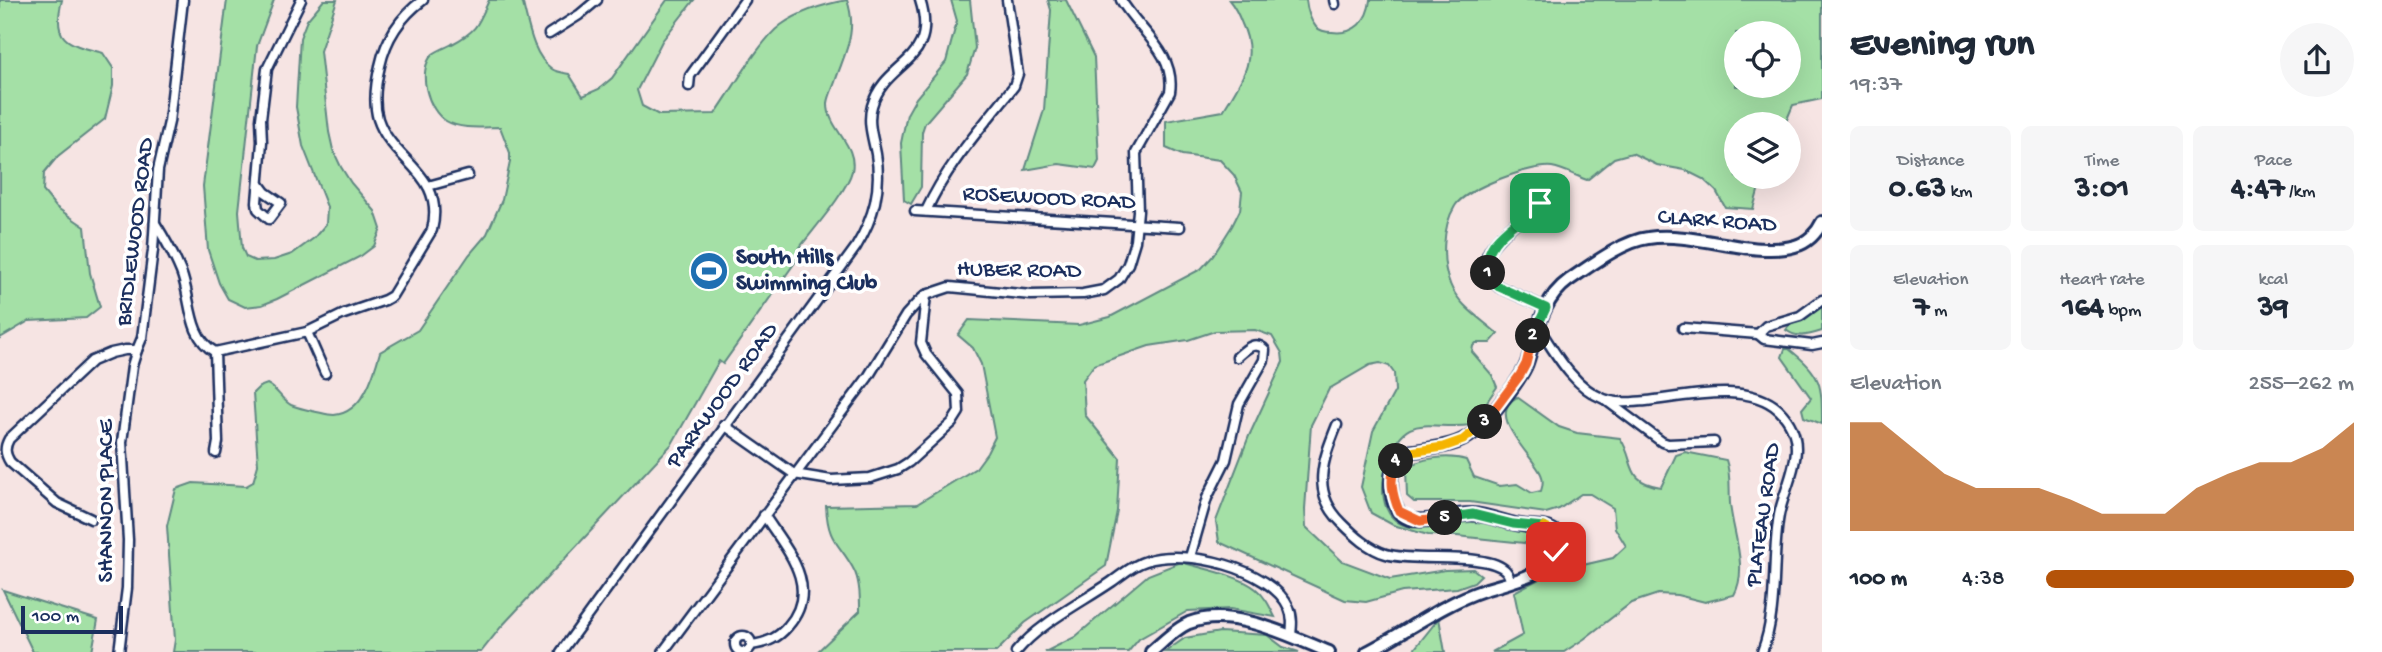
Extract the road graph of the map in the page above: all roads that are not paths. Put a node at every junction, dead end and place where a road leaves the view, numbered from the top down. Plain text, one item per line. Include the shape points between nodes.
1 (183, 0) edge
2 (301, 0) edge
3 (423, 0) edge
4 (597, 0) edge
5 (745, 0) edge
6 (920, 0) edge
7 (1007, 0) edge
8 (1121, 0) edge
9 (550, 34) dead end
10 (689, 86) dead end
11 (468, 175) dead end
12 (259, 184) dead end
13 (428, 186) junction
14 (915, 211) dead end
15 (926, 211) junction
16 (1529, 212) dead end
17 (1822, 222) edge
18 (155, 223) junction
19 (1137, 223) junction
20 (1180, 226) dead end
21 (926, 296) junction
22 (1822, 300) edge
23 (1546, 308) junction
24 (1537, 325) junction
25 (1683, 328) dead end
26 (307, 332) junction
27 (1758, 334) junction
28 (1822, 343) edge
29 (137, 350) junction
30 (215, 352) junction
31 (1237, 357) dead end
32 (326, 373) dead end
33 (1605, 399) junction
34 (724, 425) junction
35 (1338, 425) dead end
36 (1714, 442) dead end
37 (216, 453) dead end
38 (794, 474) junction
39 (764, 515) junction
40 (91, 519) dead end
41 (1190, 557) junction
42 (1511, 581) junction
43 (1291, 635) junction
44 (751, 645) dead end
45 (119, 652) edge
46 (561, 652) edge
47 (663, 652) edge
48 (1016, 652) edge
49 (1150, 652) edge
50 (1329, 652) edge
51 (1367, 652) edge
52 (1762, 652) edge

1 - 18 street, BRIDLEWOOD ROAD via 169,122 158,170
2 - 12 street via 267,69
3 - 13 street via 396,25 383,50 376,105 390,141
4 - 9 street
5 - 10 street via 690,76
6 - 34 street, PARKWOOD ROAD via 923,29 919,46 880,87 872,103 869,117 879,183 869,225
7 - 15 street via 1018,74 1014,86 957,156
8 - 19 street, HUBER ROAD via 1163,54 1171,84 1136,153
11 - 13 street
13 - 26 street via 435,218 432,230 392,296
14 - 15 street, ROSEWOOD ROAD
15 - 19 street, ROSEWOOD ROAD
16 - 23 street via 1490,247 1486,267 1499,287
17 - 23 street, CLARK ROAD via 1799,246 1777,249 1662,237 1636,240 1568,281
18 - 29 street, BRIDLEWOOD ROAD
18 - 30 street via 182,275 197,334
19 - 20 street, ROSEWOOD ROAD
19 - 21 street, HUBER ROAD via 1128,264 1119,279 1104,290 1031,296 950,287
21 - 38 street, HUBER ROAD via 906,315 868,377
21 - 38 street via 921,343 958,394 959,412 952,424 909,462 870,478 831,480
22 - 27 street via 1800,316 1766,326
23 - 24 street, CLARK ROAD
24 - 33 street via 1583,386
24 - 42 street, CLARK ROAD via 1526,364 1484,424 1463,440 1404,453 1391,474 1391,491 1399,511 1420,521 1473,514 1552,529 1558,544 1549,561
25 - 27 street
26 - 30 street
26 - 32 street
27 - 28 street via 1764,339
29 - 40 street, BRIDLEWOOD ROAD via 92,361 6,446 10,462 57,503
29 - 45 street, SHANNON PLACE via 122,442 128,588
30 - 37 street
31 - 41 street via 1255,345 1265,350 1240,404 1226,460 1207,498
33 - 36 street via 1662,442
33 - 52 street, PLATEAU ROAD via 1630,402 1735,393 1771,402 1785,416 1794,431 1796,450 1779,518 1771,614
34 - 38 street
34 - 46 street, PARKWOOD ROAD
35 - 42 street via 1324,459 1324,496 1334,515 1359,540 1384,554 1414,560 1487,562 1506,570
38 - 39 street, HUBER ROAD
39 - 44 street via 795,563 803,586 802,604 783,632 766,643
39 - 47 street, HUBER ROAD
41 - 43 street via 1244,571 1266,583 1289,608
41 - 48 street via 1152,559 1132,566 1053,620
42 - 51 street via 1452,602
43 - 49 street via 1250,622 1210,618 1190,622
43 - 50 street

